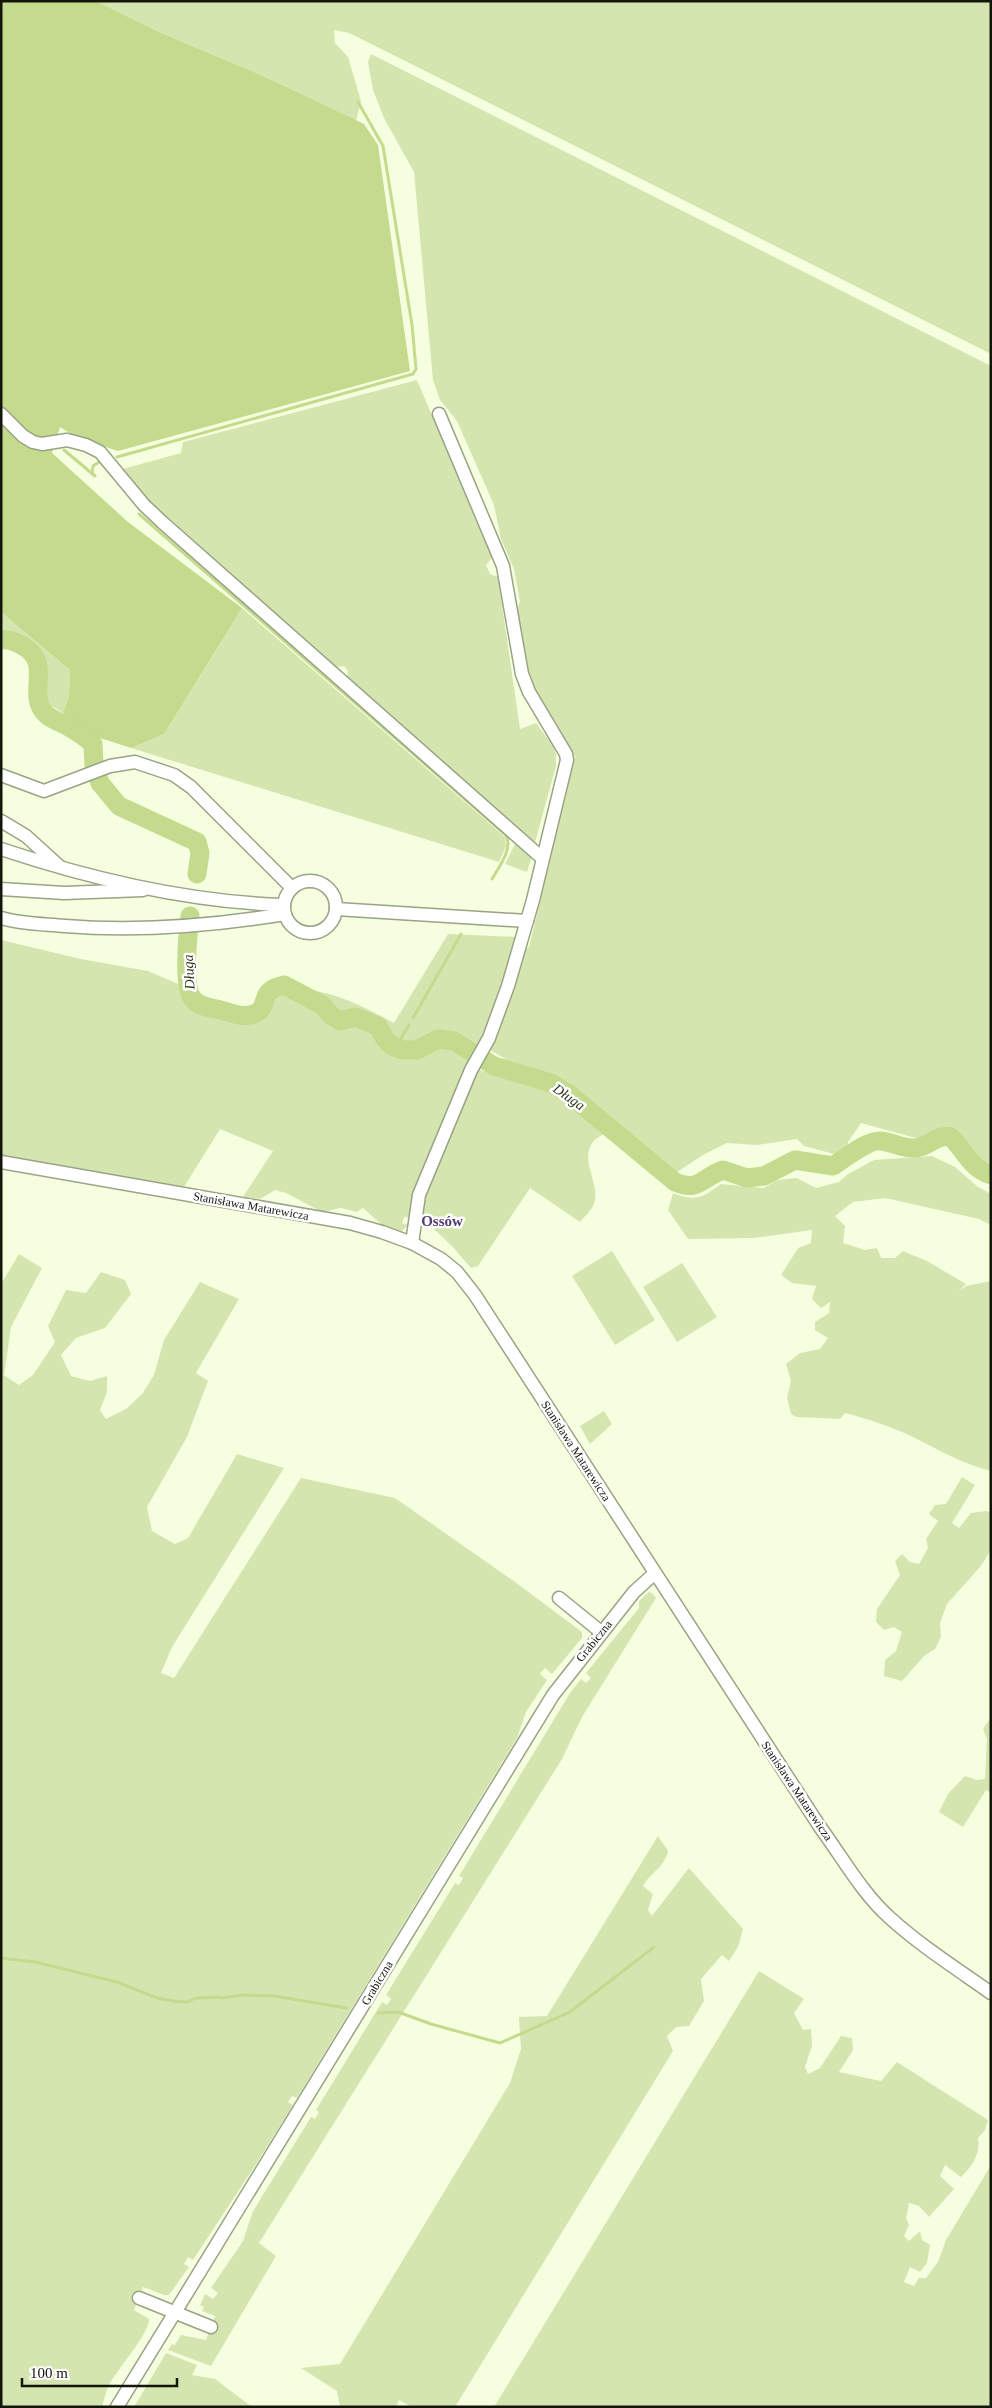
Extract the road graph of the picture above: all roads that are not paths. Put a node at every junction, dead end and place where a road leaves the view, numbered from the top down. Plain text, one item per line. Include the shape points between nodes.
1 (1, 414) edge
2 (439, 414) dead end
3 (1, 775) edge
4 (1, 821) edge
5 (1, 849) edge
6 (542, 858) junction
7 (60, 867) junction
8 (292, 888) junction
9 (1, 889) edge
10 (156, 889) junction
11 (284, 909) junction
12 (336, 909) junction
13 (1, 918) edge
14 (527, 921) junction
15 (1, 1162) edge
16 (412, 1243) junction
17 (655, 1573) junction
18 (559, 1598) dead end
19 (600, 1632) junction
20 (991, 1994) edge
21 (139, 2298) dead end
22 (174, 2312) junction
23 (211, 2327) dead end
24 (117, 2407) edge

1 - 6 street via 33,442 42,444 67,440 100,452 162,522
2 - 6 street via 503,566 522,674 529,692 566,754
3 - 8 street via 44,791 110,766 135,762 183,779
4 - 7 street via 26,836
5 - 7 street
6 - 14 street
7 - 10 street
8 - 11 street via 285,899
8 - 12 street via 304,882 321,883 334,894
9 - 10 street via 64,893
10 - 11 street
11 - 12 street via 289,924 312,934 328,927 334,920
11 - 13 street via 208,926 173,928 95,929
12 - 14 street
14 - 16 street via 489,1038 471,1070 419,1196
15 - 16 street, Stanisława Matarewicza via 350,1223
16 - 17 street, Stanisława Matarewicza via 449,1265 475,1295
17 - 19 street, Grabiczna via 638,1587
17 - 20 street, Stanisława Matarewicza via 820,1826 876,1902 925,1946
18 - 19 street
19 - 22 street, Grabiczna via 549,1701
21 - 22 street
22 - 23 street
22 - 24 street, Grabiczna

